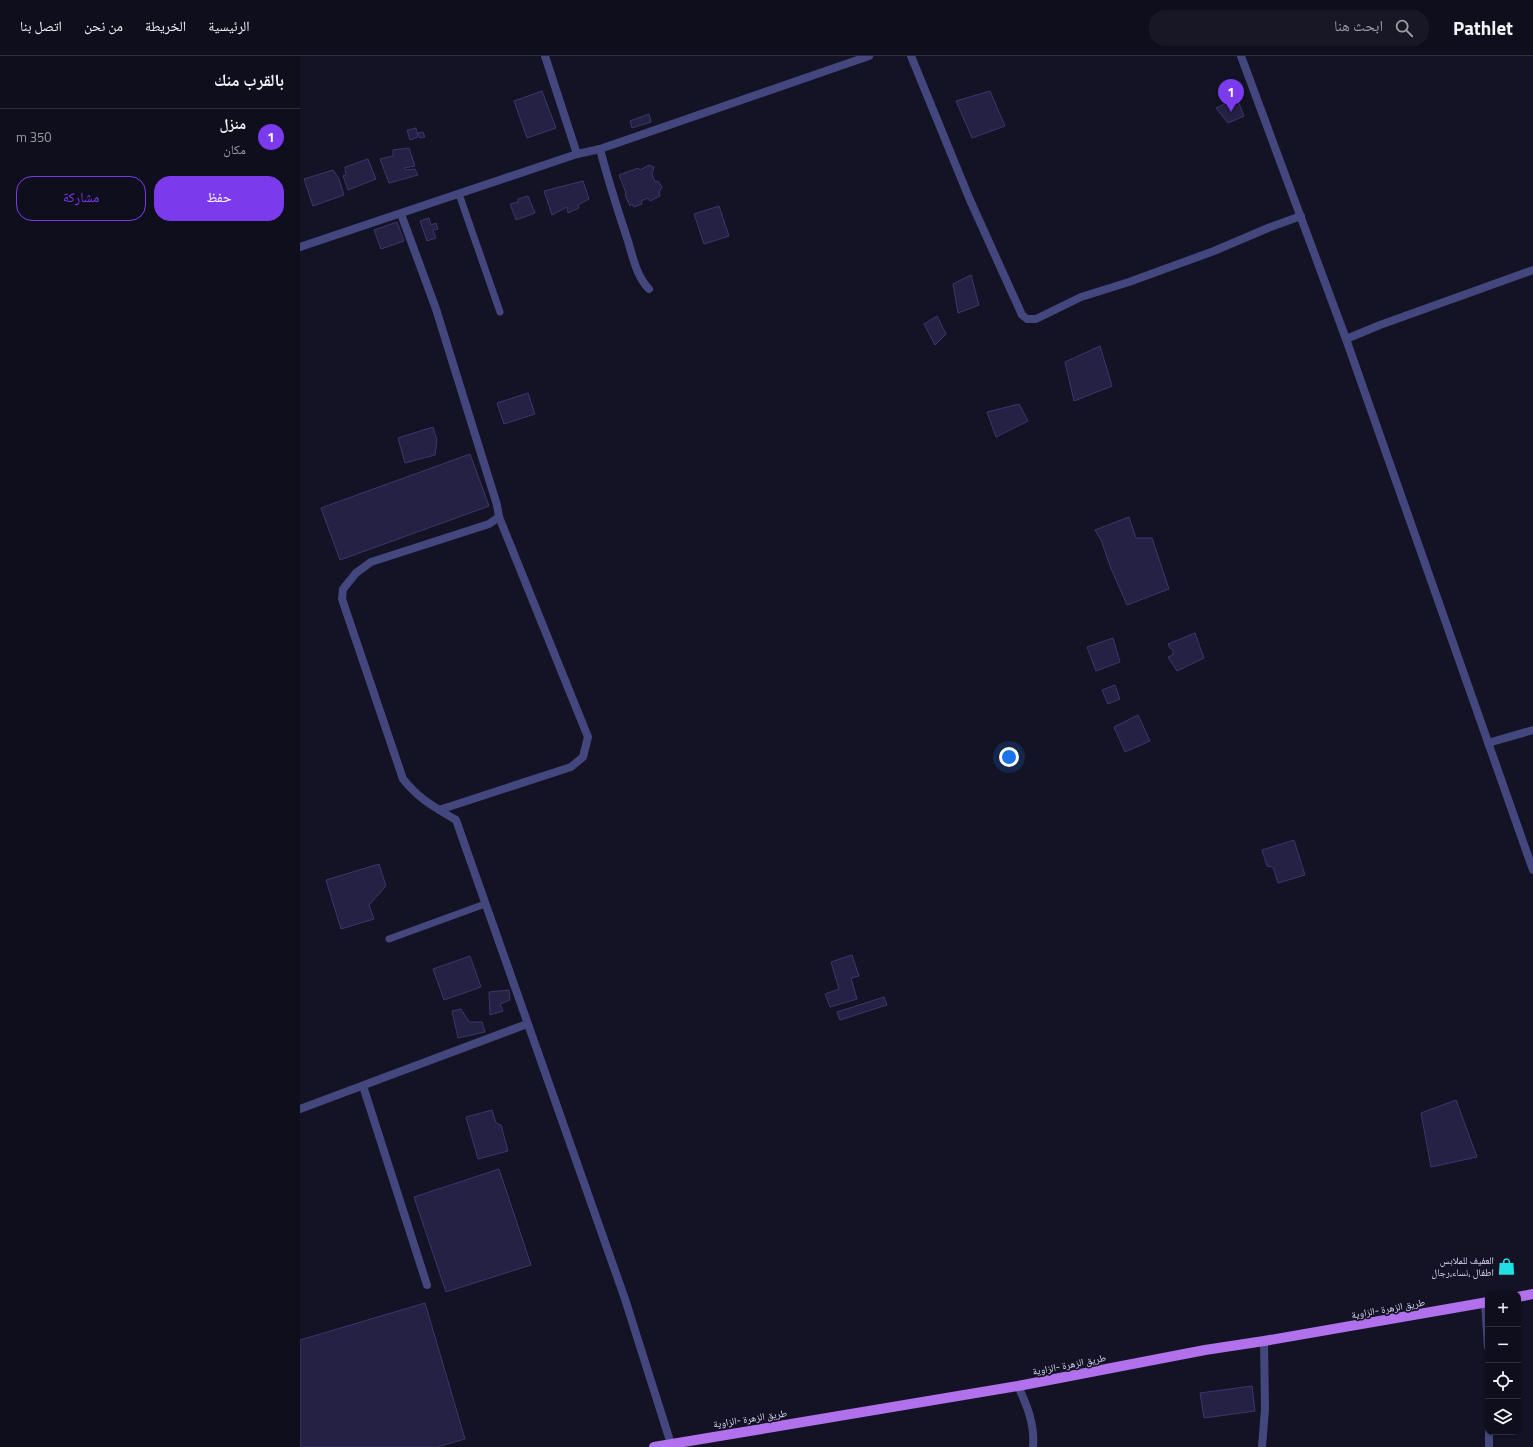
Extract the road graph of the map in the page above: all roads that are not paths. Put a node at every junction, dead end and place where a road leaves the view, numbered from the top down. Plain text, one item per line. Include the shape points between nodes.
1 (545, 56) edge
2 (869, 56) edge
3 (911, 56) edge
4 (1241, 56) edge
5 (600, 149) junction
6 (577, 154) junction
7 (459, 194) junction
8 (401, 214) junction
9 (1301, 216) junction
10 (300, 247) edge
11 (1533, 270) edge
12 (649, 289) dead end
13 (500, 312) dead end
14 (1346, 339) junction
15 (499, 517) junction
16 (1533, 730) edge
17 (1488, 743) junction
18 (439, 810) junction
19 (1533, 870) edge
20 (485, 904) junction
21 (389, 940) dead end
22 (527, 1024) junction
23 (362, 1086) junction
24 (300, 1109) edge
25 (427, 1285) dead end
26 (1533, 1294) edge
27 (1521, 1296) edge
28 (1485, 1303) edge
29 (1264, 1341) junction
30 (1018, 1386) junction
31 (1489, 1435) edge
32 (671, 1444) junction
33 (654, 1447) edge
34 (1032, 1447) edge
35 (1262, 1447) edge
36 (1489, 1447) edge

1 - 6 street
2 - 5 street
3 - 9 street via 970,200 1022,315 1027,319 1036,319 1081,297 1214,251
4 - 9 street
5 - 6 street
5 - 12 street via 608,182 642,282
6 - 7 street
7 - 8 street
7 - 13 lane
8 - 10 street
8 - 15 street via 436,309 498,505
9 - 14 street
11 - 14 street
14 - 17 street
15 - 18 street via 588,737 583,757 571,767
15 - 18 street via 489,524 371,562 356,573 343,589 342,599 403,779 412,790
16 - 17 street
17 - 19 street
18 - 20 street via 456,820
20 - 21 lane
20 - 22 street
22 - 23 street
22 - 32 street via 624,1299
23 - 24 street
23 - 25 street
26 - 27 main road
28 - 29 main road, طريق الزهرة -الزاوية
29 - 30 main road, طريق الزهرة -الزاوية
29 - 35 street via 1265,1409
30 - 32 main road, طريق الزهرة -الزاوية
30 - 34 street via 1028,1407
31 - 36 street
32 - 33 main road, طريق الزهرة -الزاوية

